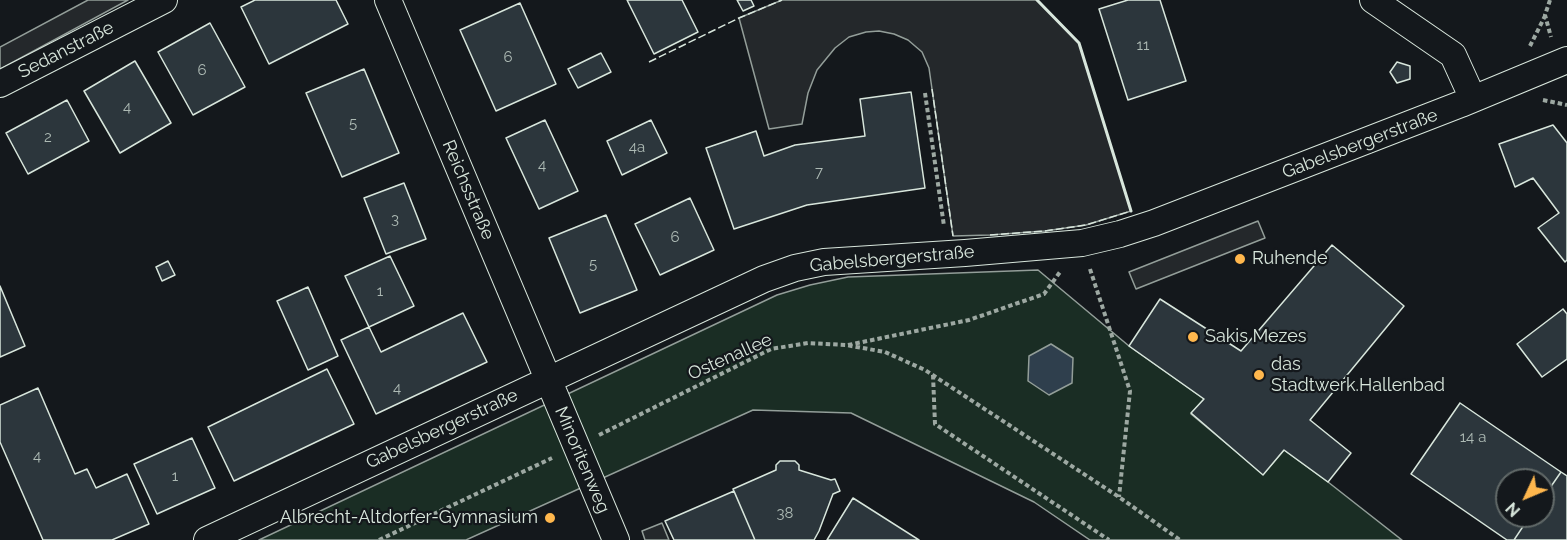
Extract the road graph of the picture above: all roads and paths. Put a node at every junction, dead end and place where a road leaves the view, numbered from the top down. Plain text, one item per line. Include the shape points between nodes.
1 (164, 0) edge
2 (388, 0) edge
3 (1372, 0) edge
4 (1567, 60) edge
5 (0, 84) edge
6 (925, 93) dead end
7 (1473, 99) junction
8 (1082, 243) junction
9 (948, 254) junction
10 (846, 345) junction
11 (933, 375) junction
12 (548, 379) junction
13 (576, 446) junction
14 (1119, 497) junction
15 (207, 540) edge
16 (379, 540) edge
17 (616, 540) edge
18 (1109, 540) edge
19 (1180, 540) edge

1 - 5 street, Sedanstraße
2 - 12 street, Reichsstraße
3 - 7 street via 1453,55
4 - 7 street, Gabelsbergerstraße
6 - 9 path
7 - 8 street, Gabelsbergerstraße via 1154,224
8 - 9 street, Gabelsbergerstraße
8 - 10 path via 1044,294 969,320
8 - 14 path via 1130,391
9 - 12 street, Gabelsbergerstraße via 824,262 795,268
10 - 11 path, Ostenallee via 885,352
10 - 13 path, Ostenallee via 808,343 771,350
11 - 14 path, Ostenallee
11 - 18 path via 935,424
12 - 13 street, Minoritenweg
12 - 15 street, Gabelsbergerstraße
13 - 16 path, Ostenallee
13 - 17 street, Minoritenweg
14 - 19 path, Ostenallee

